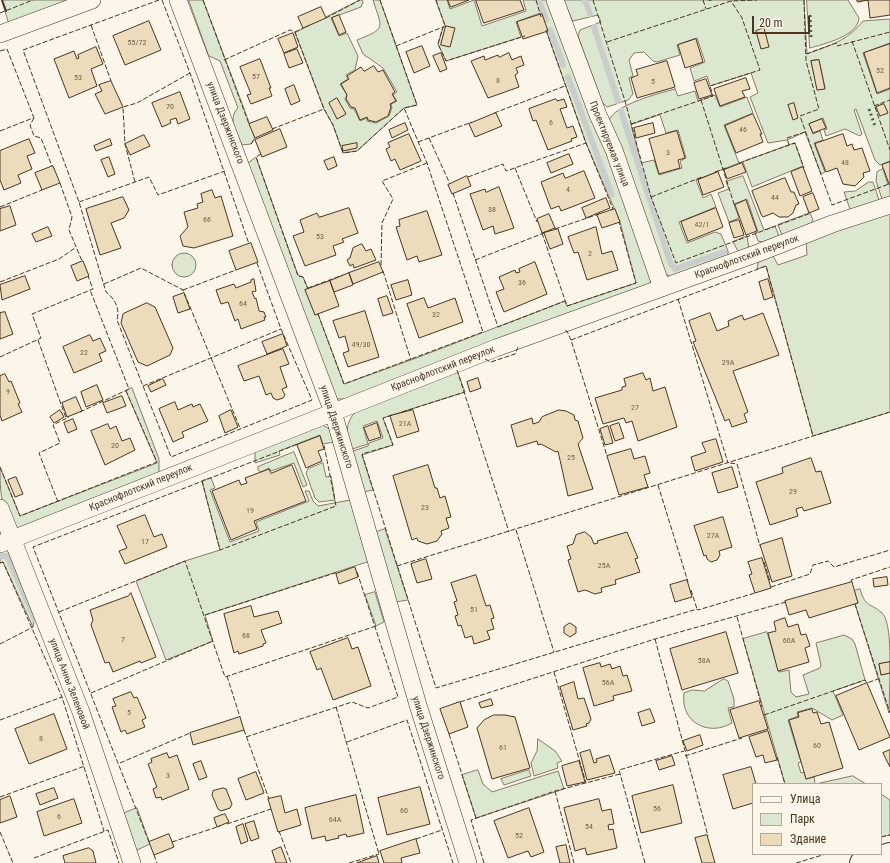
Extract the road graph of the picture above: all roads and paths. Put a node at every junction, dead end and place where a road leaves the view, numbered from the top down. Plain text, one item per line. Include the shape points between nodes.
1 (92, 0) edge
2 (178, 0) edge
3 (555, 0) edge
4 (0, 34) edge
5 (890, 205) edge
6 (662, 288) junction
7 (332, 412) junction
8 (0, 508) edge
9 (6, 542) edge
10 (890, 854) edge
11 (132, 863) edge
12 (468, 863) edge
13 (861, 863) edge

1 - 4 street
2 - 7 street, улица Дзержинского
3 - 6 street, Проектируемая улица via 598,115 614,150
5 - 6 street, Краснофлотский переулок
6 - 7 street, Краснофлотский переулок via 496,348
7 - 9 street, Краснофлотский переулок
7 - 12 street, улица Дзержинского via 418,705
8 - 9 street, улица Анны Зеленовой
9 - 11 street, улица Анны Зеленовой via 81,712
10 - 13 street

